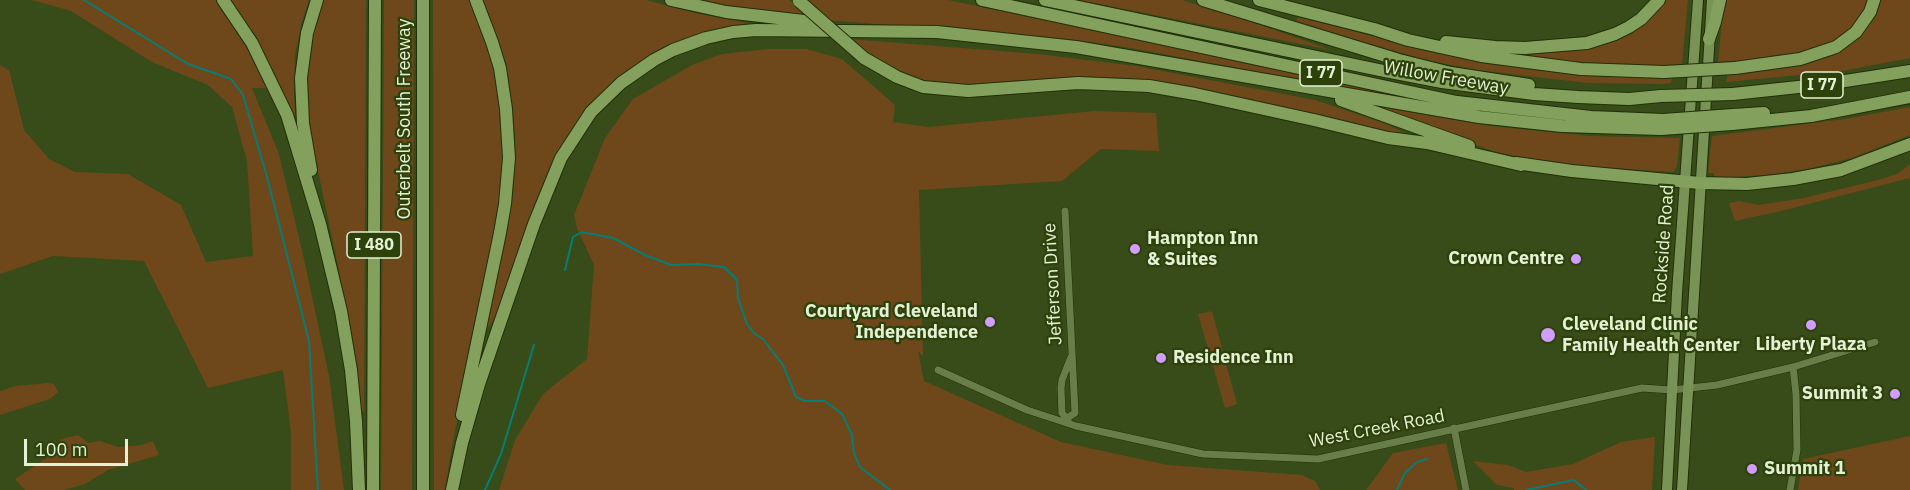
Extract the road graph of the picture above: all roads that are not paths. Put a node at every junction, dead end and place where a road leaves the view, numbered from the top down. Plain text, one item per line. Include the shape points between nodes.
1 (223, 0) edge
2 (317, 0) edge
3 (375, 0) edge
4 (423, 0) edge
5 (476, 0) edge
6 (671, 0) edge
7 (799, 0) edge
8 (982, 0) edge
9 (1045, 0) edge
10 (1203, 0) edge
11 (1259, 0) edge
12 (1268, 0) edge
13 (1659, 0) edge
14 (1698, 0) edge
15 (1712, 0) edge
16 (1720, 0) edge
17 (1874, 0) edge
18 (1281, 5) junction
19 (1374, 29) junction
20 (896, 33) junction
21 (1709, 39) junction
22 (1910, 71) edge
23 (1270, 81) junction
24 (1662, 96) junction
25 (1910, 96) edge
26 (1662, 124) junction
27 (1910, 144) edge
28 (1521, 165) junction
29 (1686, 182) junction
30 (1700, 183) junction
31 (1065, 211) dead end
32 (320, 224) junction
33 (1875, 342) dead end
34 (1072, 355) junction
35 (1793, 367) junction
36 (938, 370) dead end
37 (1688, 387) junction
38 (1672, 390) junction
39 (1068, 421) junction
40 (1454, 429) junction
41 (359, 490) edge
42 (373, 490) edge
43 (423, 490) edge
44 (451, 490) edge
45 (1466, 490) edge
46 (1667, 490) edge
47 (1682, 490) edge
48 (1790, 490) edge

1 - 32 highway via 252,43 287,115
2 - 32 highway via 303,56 301,100
3 - 42 highway, Outerbelt South Freeway / I 480
4 - 43 highway, Outerbelt South Freeway / I 480
5 - 44 highway via 500,68 509,158 500,233 460,426
6 - 20 highway via 758,17
7 - 28 highway, bridge via 864,58 923,87 968,91 1078,83 1149,86
8 - 26 highway, Willow Freeway / I 77 via 1457,102
9 - 24 highway, Willow Freeway / I 77 via 1442,82 1578,98
10 - 24 highway via 1451,72 1534,86
11 - 18 highway
12 - 18 highway
13 - 19 highway via 1641,19 1615,34 1563,46 1485,46
14 - 29 main road, Rockside Road
15 - 21 main road, Rockside Road
16 - 21 highway
17 - 19 highway, bridge via 1864,22 1836,47 1800,59 1735,68 1664,72 1515,62 1429,46
18 - 19 highway
20 - 23 highway via 937,32 1076,47
20 - 44 highway via 778,29 733,32 673,50 605,96 561,158 538,214 479,384
21 - 30 main road, Rockside Road
22 - 24 highway, Willow Freeway / I 77, bridge via 1733,94
23 - 26 highway via 1479,117 1562,126
23 - 28 highway via 1345,101
25 - 26 highway, Willow Freeway / I 77, bridge via 1732,120
27 - 30 highway via 1841,170 1793,179 1747,184
28 - 29 highway
29 - 30 highway
29 - 38 main road, Rockside Road
30 - 37 main road, Rockside Road
31 - 34 street, Jefferson Drive
32 - 41 highway via 351,370
33 - 35 street, West Creek Road
34 - 39 street, Jefferson Drive via 1075,413
34 - 39 street, Jefferson Drive via 1061,388 1062,413
35 - 37 street, West Creek Road via 1717,385
35 - 48 street via 1797,450
36 - 39 street, West Creek Road via 1027,410
37 - 38 street, West Creek Road
37 - 47 main road, Rockside Road
38 - 40 street, West Creek Road via 1642,388
38 - 46 main road, Rockside Road
39 - 40 street, West Creek Road via 1203,454 1318,459
40 - 45 street

